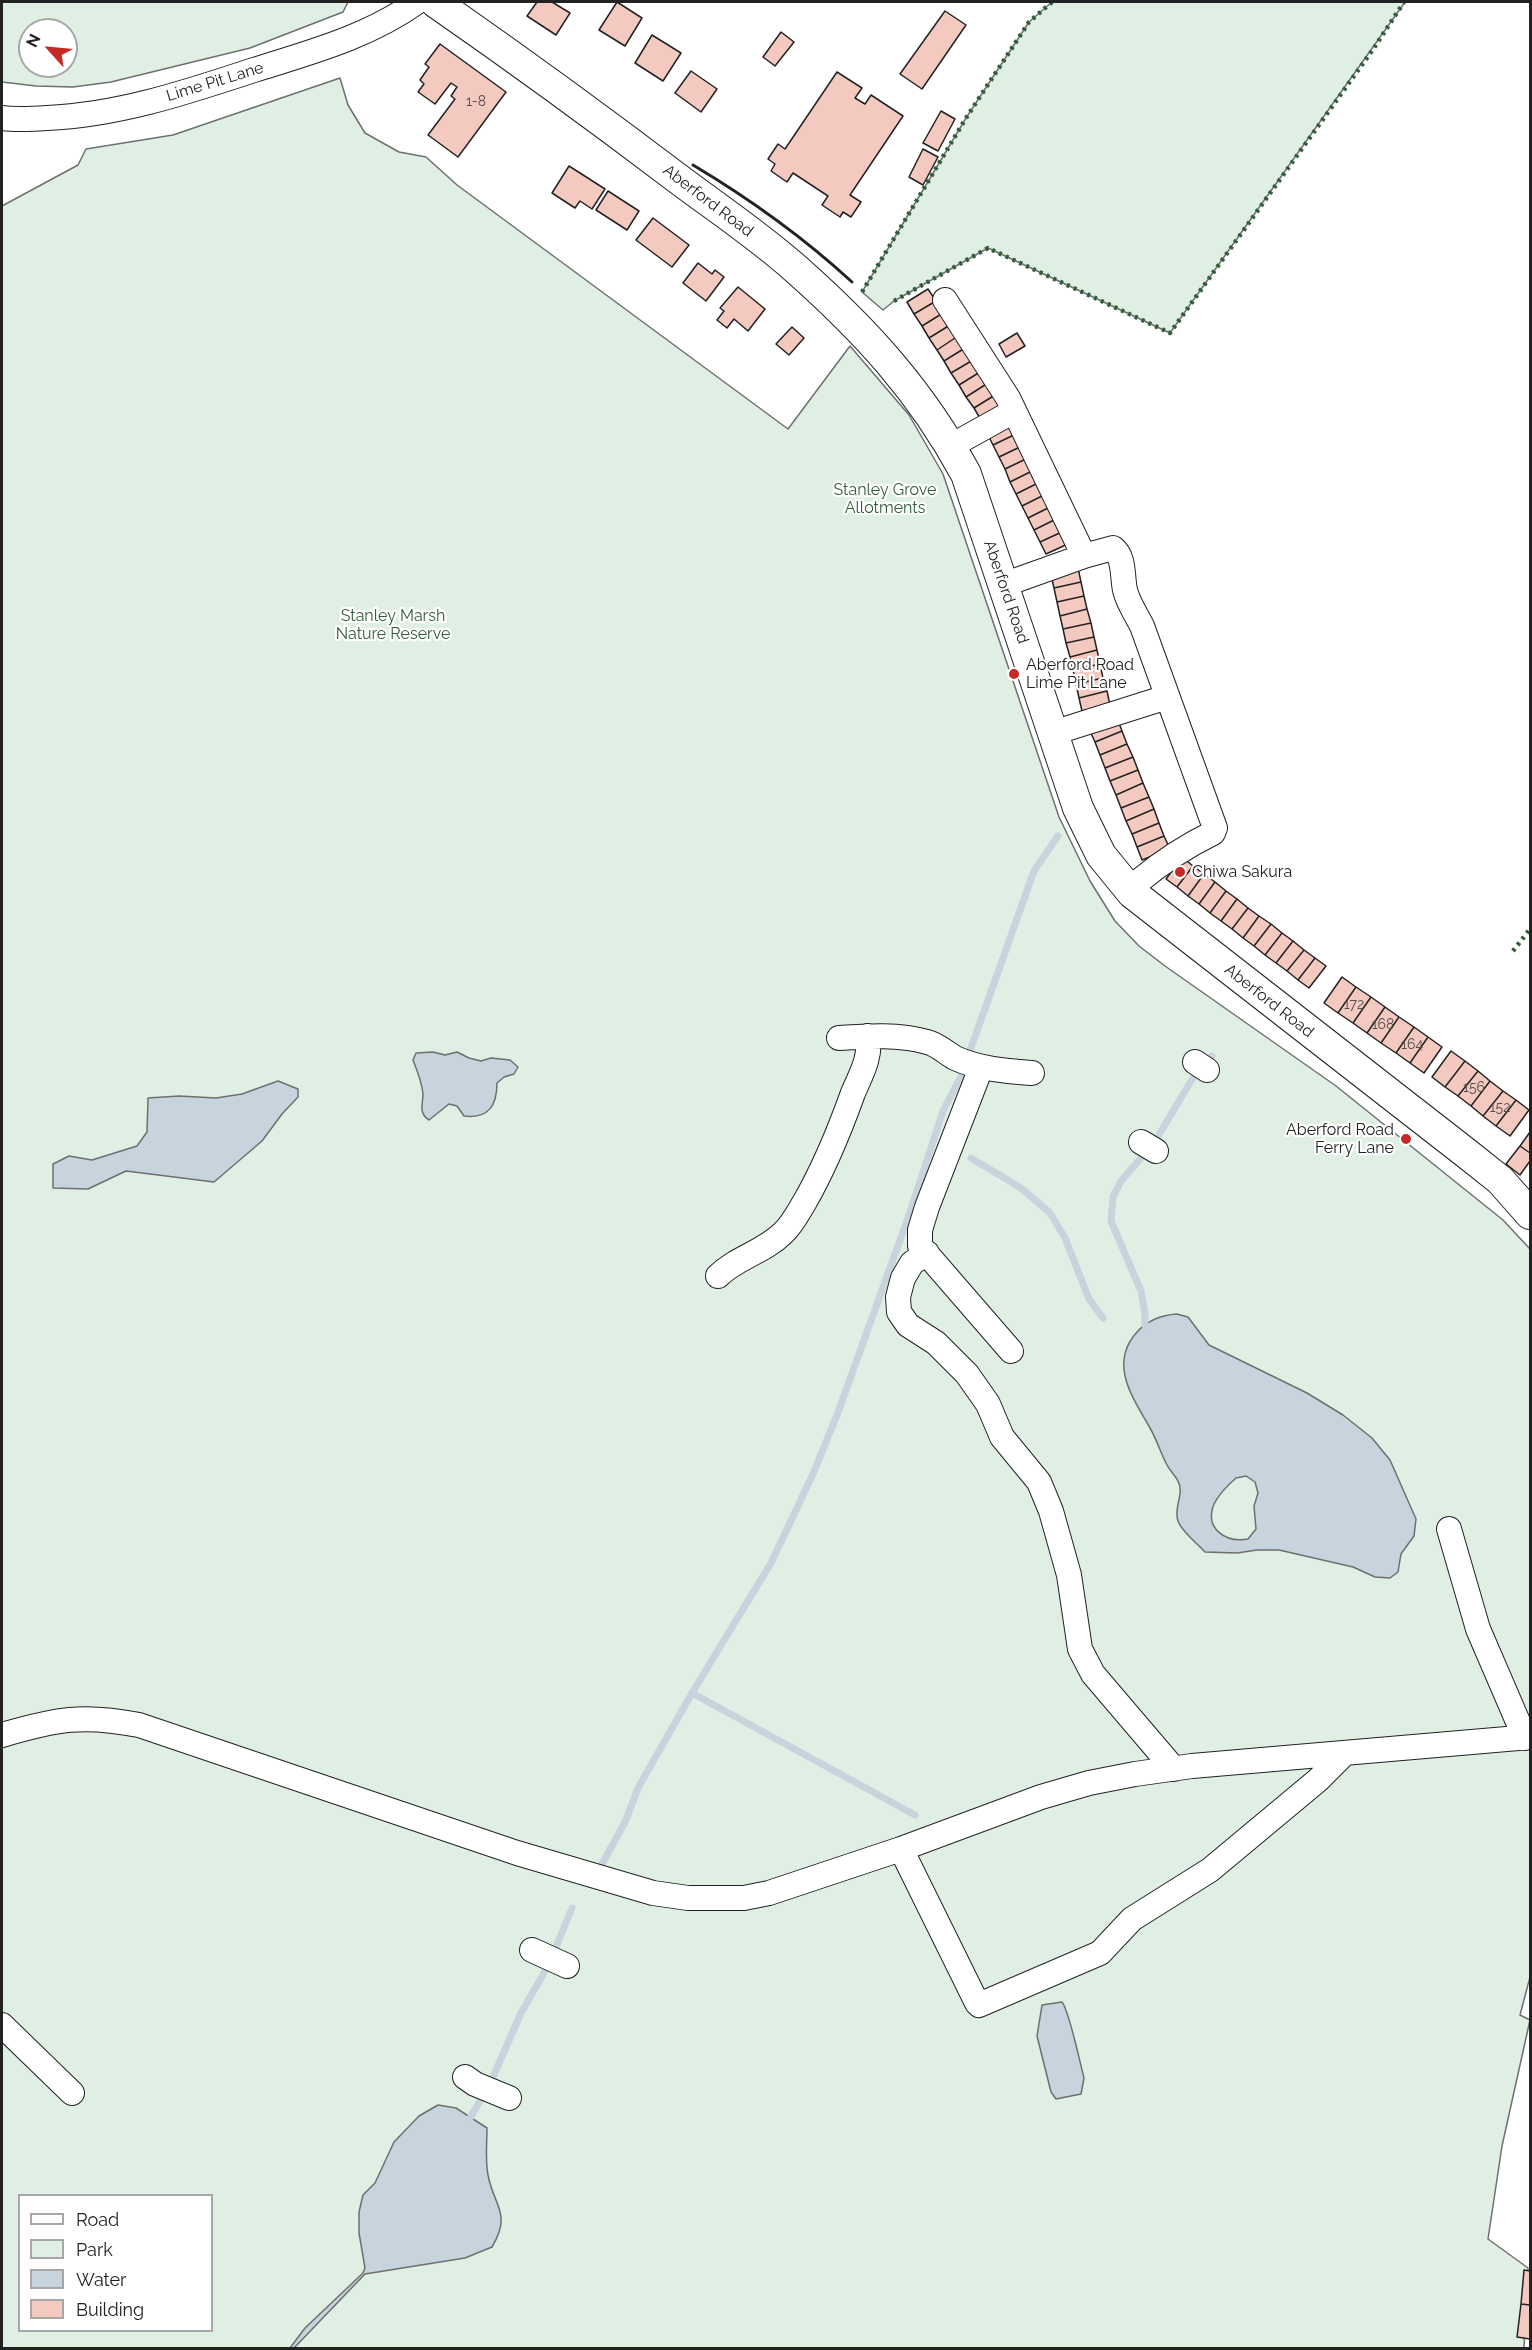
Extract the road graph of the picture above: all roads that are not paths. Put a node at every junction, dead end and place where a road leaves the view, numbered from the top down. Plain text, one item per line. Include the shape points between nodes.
1 (417, 2) edge
2 (435, 2) edge
3 (2, 118) edge
4 (945, 300) dead end
5 (1014, 411) junction
6 (951, 446) junction
7 (1084, 556) junction
8 (1003, 585) junction
9 (1167, 697) junction
10 (1053, 733) junction
11 (1139, 881) dead end
12 (868, 1036) junction
13 (840, 1038) dead end
14 (968, 1062) junction
15 (1032, 1072) dead end
16 (1530, 1215) edge
17 (927, 1253) junction
18 (718, 1276) dead end
19 (1011, 1352) dead end
20 (1449, 1528) dead end
21 (2, 1735) edge
22 (1528, 1737) edge
23 (1344, 1754) junction
24 (1174, 1769) junction
25 (901, 1849) junction
26 (2, 2025) edge
27 (470, 2080) dead end
28 (72, 2093) dead end
29 (505, 2096) dead end

1 - 3 street, Lime Pit Lane via 343,42 173,97 72,117
2 - 6 main road, Aberford Road via 596,115 795,268 906,379
4 - 5 street
5 - 6 street
5 - 7 street
6 - 8 main road, Aberford Road via 966,474
7 - 8 street
7 - 9 street via 1113,548 1117,551 1128,600 1142,626
8 - 10 main road, Aberford Road
9 - 10 street
9 - 11 street via 1215,828
10 - 16 main road, Aberford Road via 1078,808 1101,855 1132,893 1500,1180
12 - 13 street
12 - 14 street via 930,1042
12 - 18 street via 870,1048 865,1068 845,1119 798,1212 772,1244
14 - 15 street
14 - 17 street via 977,1078 922,1223 920,1246
17 - 19 street
17 - 24 street via 912,1263 903,1278 899,1312 908,1325 936,1343 967,1374 988,1404 1002,1437 1039,1482 1069,1575 1080,1649 1093,1674
20 - 22 street via 1478,1629
21 - 25 street via 46,1722 87,1718 139,1725 517,1853 664,1895 744,1898
22 - 23 street
23 - 24 street
23 - 25 street via 1210,1870 1132,1919 1100,1953 982,2004 977,2003
24 - 25 street via 1089,1783 1041,1797
26 - 28 street
27 - 29 street

